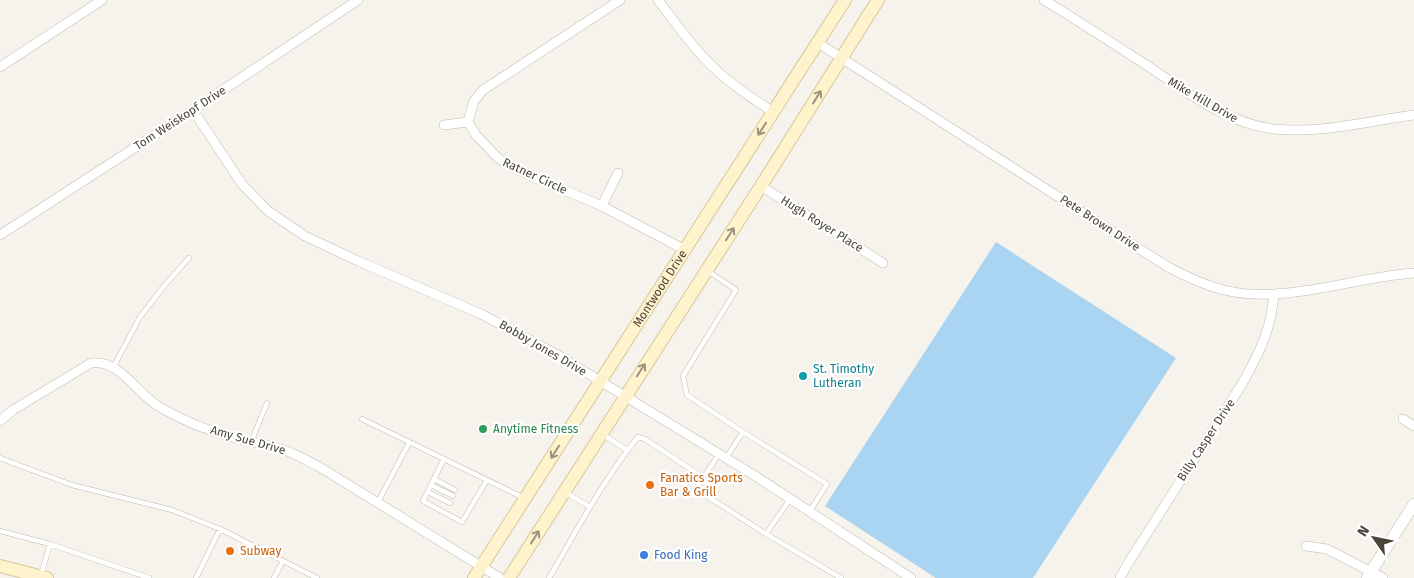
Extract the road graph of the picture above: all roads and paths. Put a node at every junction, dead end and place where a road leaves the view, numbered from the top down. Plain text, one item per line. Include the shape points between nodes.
1 (102, 0) edge
2 (358, 0) edge
3 (620, 0) edge
4 (658, 0) edge
5 (845, 0) edge
6 (878, 0) edge
7 (1044, 0) edge
8 (818, 43) junction
9 (841, 58) junction
10 (0, 67) edge
11 (193, 110) junction
12 (773, 112) junction
13 (1414, 115) edge
14 (468, 122) junction
15 (444, 125) dead end
16 (618, 173) dead end
17 (760, 186) junction
18 (602, 206) junction
19 (0, 235) edge
20 (685, 250) junction
21 (189, 258) dead end
22 (883, 263) dead end
23 (706, 270) junction
24 (1414, 273) edge
25 (1274, 295) junction
26 (114, 366) junction
27 (601, 382) junction
28 (625, 396) junction
29 (267, 403) dead end
30 (1403, 419) dead end
31 (362, 420) dead end
32 (0, 422) edge
33 (1414, 426) edge
34 (743, 432) junction
35 (601, 433) junction
36 (251, 442) junction
37 (409, 442) junction
38 (627, 450) junction
39 (722, 456) junction
40 (0, 458) edge
41 (444, 459) junction
42 (704, 478) junction
43 (434, 479) junction
44 (487, 480) junction
45 (431, 485) junction
46 (455, 490) dead end
47 (564, 491) junction
48 (428, 492) junction
49 (452, 496) dead end
50 (470, 497) dead end
51 (476, 499) junction
52 (526, 499) junction
53 (790, 499) junction
54 (378, 502) junction
55 (450, 503) dead end
56 (1414, 504) edge
57 (590, 507) junction
58 (809, 512) junction
59 (220, 529) junction
60 (0, 531) edge
61 (766, 534) junction
62 (50, 544) junction
63 (1306, 546) dead end
64 (283, 561) junction
65 (0, 566) edge
66 (482, 566) junction
67 (1369, 575) edge
68 (42, 577) edge
69 (149, 578) edge
70 (196, 578) edge
71 (274, 578) edge
72 (316, 578) edge
73 (474, 578) edge
74 (500, 578) edge
75 (509, 578) edge
76 (549, 578) edge
77 (841, 578) edge
78 (911, 578) edge
79 (1120, 578) edge
80 (1384, 578) edge

1 - 10 street
2 - 11 street, Tom Weiskopf Drive
3 - 14 street via 483,90 474,101
4 - 12 street via 712,66
5 - 8 main road, Montwood Drive
6 - 9 main road
7 - 13 street, Mike Hill Drive via 1187,92 1250,125 1292,130 1327,128
8 - 9 street, Pete Brown Drive
8 - 12 main road, Montwood Drive
17 -> 9 main road
9 - 25 street, Pete Brown Drive via 1168,267 1225,291
11 - 19 street, Tom Weiskopf Drive
11 - 27 street, Bobby Jones Drive via 242,184 262,206 293,229 481,314
12 -> 20 main road, Montwood Drive
14 - 15 street
14 - 18 street, Ratner Circle via 476,135 505,163
16 - 18 street
17 - 22 street, Hugh Royer Place
23 -> 17 main road
18 - 20 street, Ratner Circle
20 - 27 main road, Montwood Drive
21 - 26 lane via 140,317
28 -> 23 main road
23 - 34 lane via 736,290 683,376 687,395
24 - 25 street, Pete Brown Drive
25 - 79 street, Billy Casper Drive via 1272,316 1258,356
26 - 32 street via 90,363 13,410
26 - 36 street, Amy Sue Drive via 139,391 172,414 201,427
27 - 28 street, Bobby Jones Drive
27 -> 52 main road, Montwood Drive
28 - 35 main road
28 - 39 street, Bobby Jones Drive
29 - 36 lane
30 - 33 street
31 - 37 lane
34 - 39 lane
34 - 58 lane via 827,484
35 - 38 lane
35 - 47 main road
36 - 54 street, Amy Sue Drive via 289,452
37 - 41 lane
37 - 54 lane
38 - 42 lane via 638,437 645,439
38 - 57 lane
39 - 42 lane
39 - 53 street, Bobby Jones Drive
40 - 59 lane via 72,485 172,510
41 - 43 lane
41 - 44 lane
42 - 61 lane via 696,489
43 - 45 lane
43 - 46 lane
44 - 51 lane
44 - 52 lane
45 - 48 lane
45 - 49 lane
47 - 57 lane
75 -> 47 main road
48 - 51 lane via 423,501 462,522 470,504
48 - 55 lane
50 - 51 lane
52 - 66 main road, Montwood Drive
53 - 58 street, Bobby Jones Drive
53 - 61 lane
54 - 66 street, Amy Sue Drive
56 - 67 street
57 - 76 lane
58 - 78 street, Bobby Jones Drive
59 - 64 lane
59 - 70 lane
60 - 62 lane
61 - 77 lane
62 - 68 lane
62 - 69 lane
63 - 67 street via 1327,549
64 - 71 lane
64 - 72 lane
65 - 68 main road
66 - 73 main road, Montwood Drive
66 - 74 street, Amy Sue Drive
67 - 80 street

